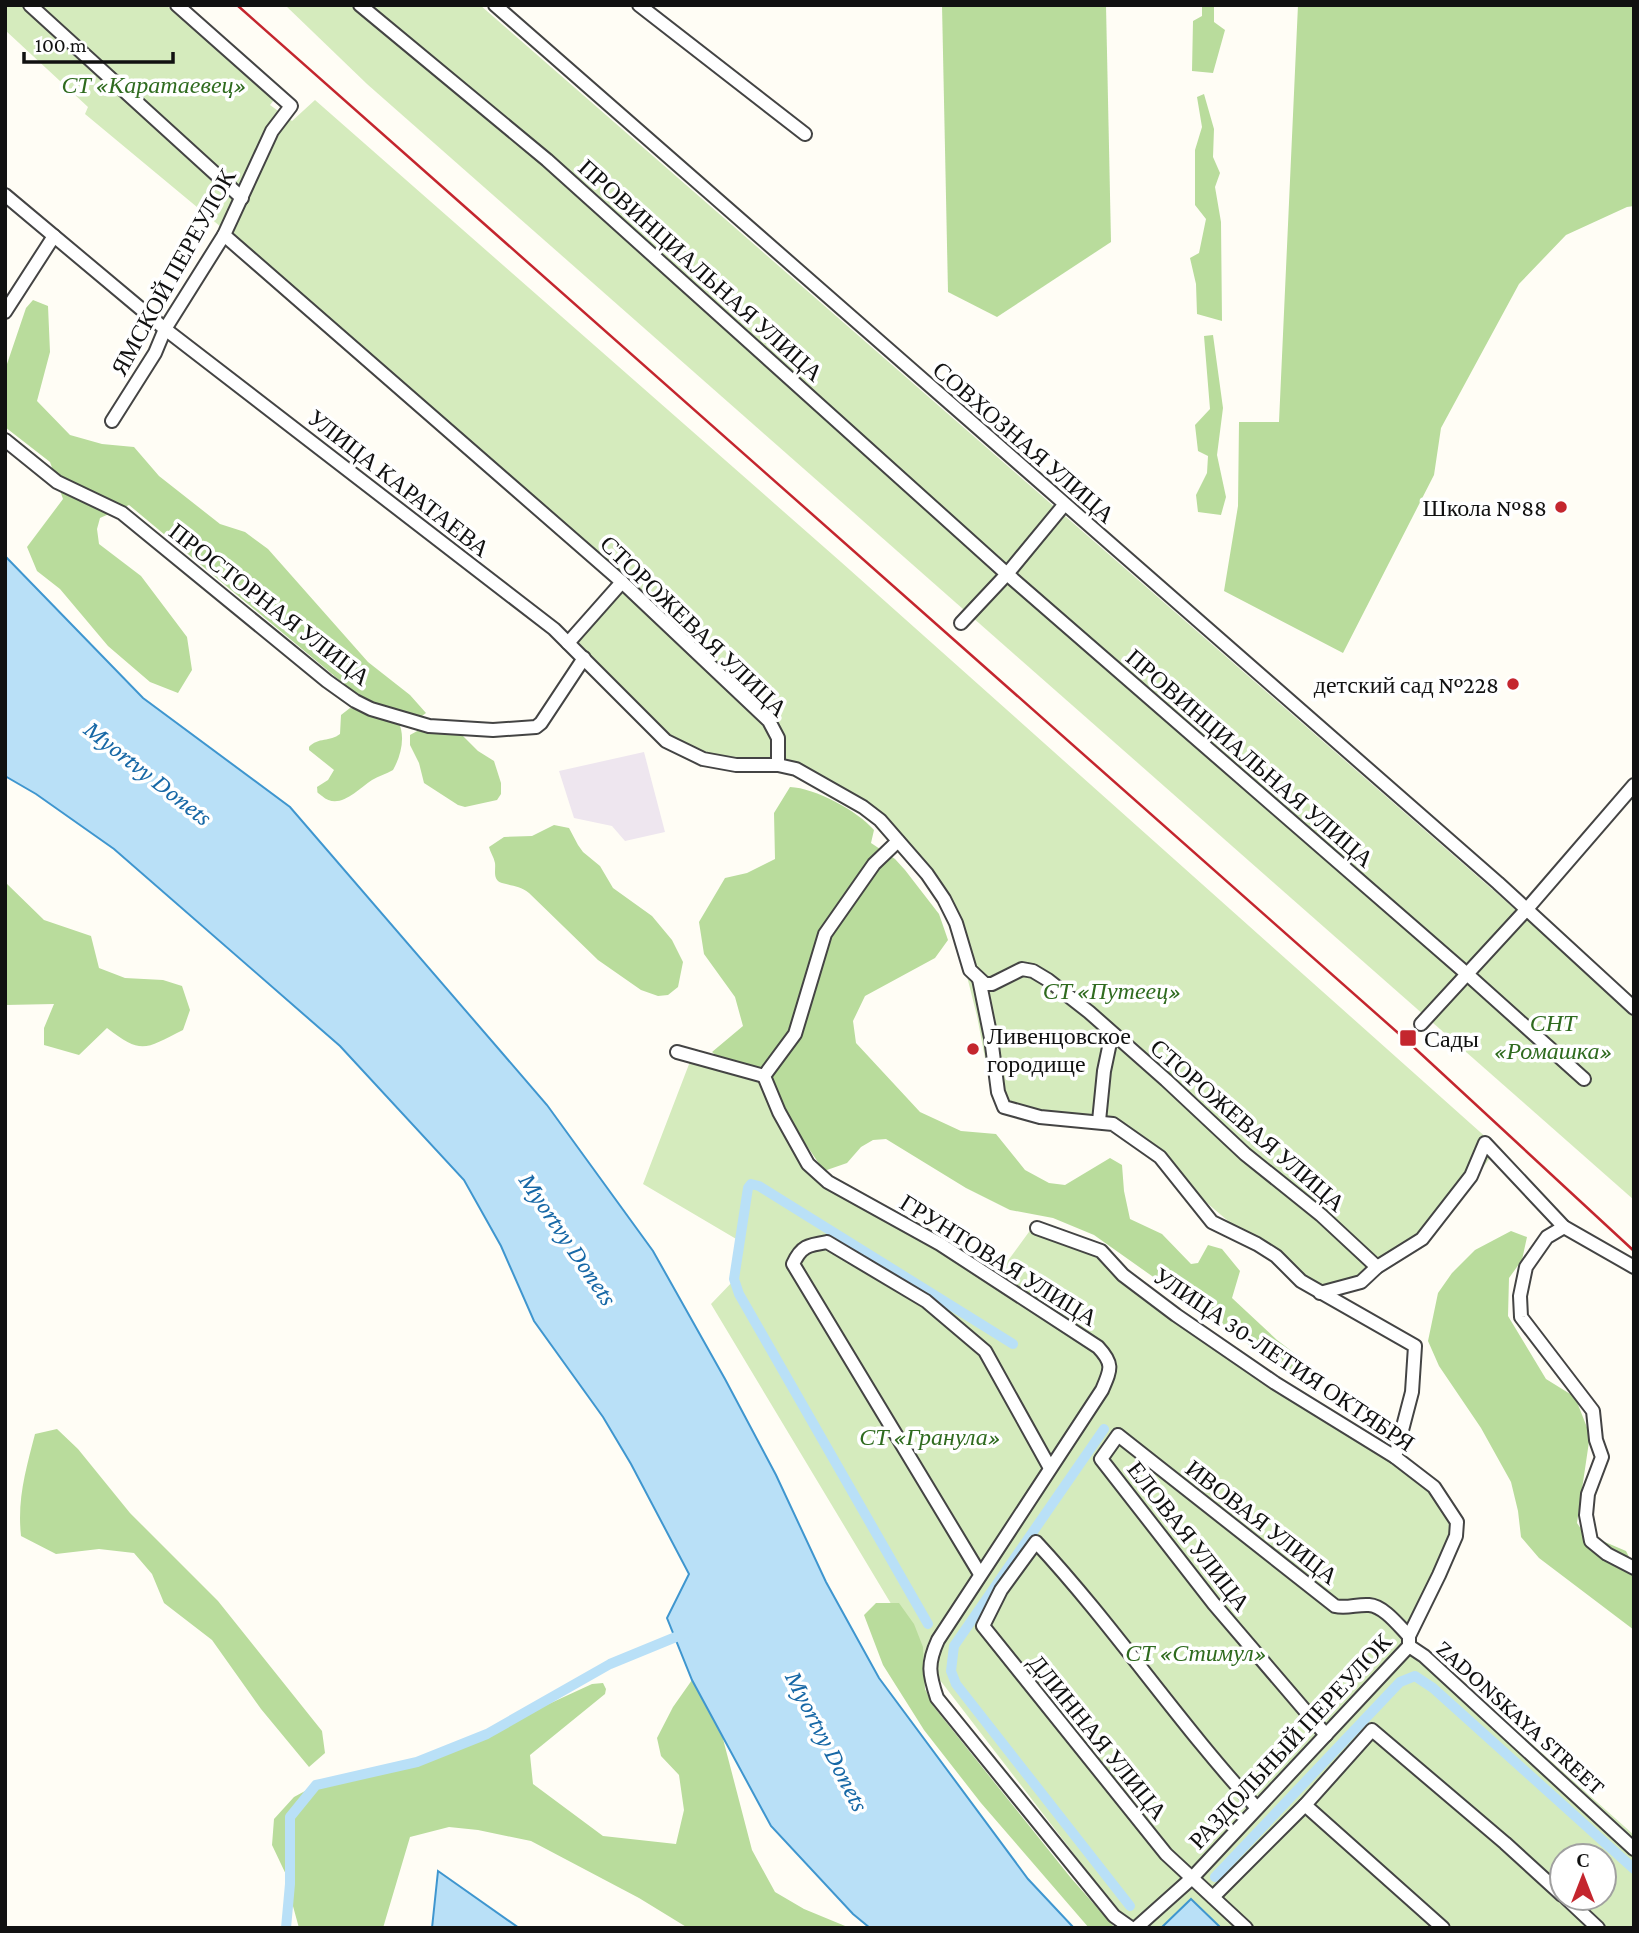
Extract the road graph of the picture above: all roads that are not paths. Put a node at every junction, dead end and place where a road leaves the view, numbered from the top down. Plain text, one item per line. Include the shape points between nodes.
1 (30, 5) edge
2 (177, 5) edge
3 (495, 5) edge
4 (639, 5) edge
5 (368, 8) edge
6 (805, 134) dead end
7 (5, 195) edge
8 (242, 198) junction
9 (224, 235) junction
10 (54, 236) junction
11 (5, 312) edge
12 (165, 329) junction
13 (113, 421) dead end
14 (5, 440) edge
15 (1064, 505) junction
16 (1007, 574) junction
17 (622, 582) junction
18 (961, 623) dead end
19 (568, 643) junction
20 (584, 658) junction
21 (778, 765) junction
22 (1634, 785) edge
23 (898, 841) junction
24 (1526, 910) junction
25 (1467, 974) junction
26 (979, 979) junction
27 (1634, 1008) edge
28 (1421, 1024) dead end
29 (1112, 1033) junction
30 (677, 1052) dead end
31 (764, 1076) junction
32 (1584, 1079) dead end
33 (1100, 1121) junction
34 (1564, 1227) junction
35 (1037, 1228) dead end
36 (1377, 1267) junction
37 (1634, 1267) edge
38 (1320, 1293) junction
39 (1395, 1457) junction
40 (1101, 1459) joint
41 (1050, 1468) junction
42 (1457, 1522) joint
43 (1634, 1568) edge
44 (980, 1574) junction
45 (1409, 1641) junction
46 (1326, 1735) junction
47 (1305, 1805) junction
48 (1257, 1808) junction
49 (1634, 1849) edge
50 (1192, 1878) junction
51 (1548, 1882) edge
52 (1213, 1897) junction
53 (1581, 1912) edge
54 (1131, 1928) edge
55 (1136, 1928) edge
56 (1246, 1928) edge
57 (1443, 1928) edge
58 (1598, 1928) edge

1 - 8 street
2 - 8 street, ЯМСКОЙ ПЕРЕУЛОК via 290,106 272,131
3 - 15 street, СОВХОЗНАЯ УЛИЦА
4 - 6 street
5 - 16 street, ПРОВИНЦИАЛЬНАЯ УЛИЦА via 547,160
7 - 10 street, УЛИЦА КАРАТАЕВА
8 - 9 street, ЯМСКОЙ ПЕРЕУЛОК
9 - 12 street, ЯМСКОЙ ПЕРЕУЛОК
9 - 17 street, СТОРОЖЕВАЯ УЛИЦА
10 - 11 street
10 - 12 street, УЛИЦА КАРАТАЕВА
12 - 13 street, ЯМСКОЙ ПЕРЕУЛОК
12 - 19 street, УЛИЦА КАРАТАЕВА
14 - 20 street, ПРОСТОРНАЯ УЛИЦА via 57,482 122,513 327,681 371,709 429,726 480,730 536,727
15 - 16 street
15 - 24 street, СОВХОЗНАЯ УЛИЦА
16 - 18 street
16 - 25 street, ПРОВИНЦИАЛЬНАЯ УЛИЦА
17 - 19 street
17 - 21 street, СТОРОЖЕВАЯ УЛИЦА via 769,721 778,738
19 - 20 street, УЛИЦА КАРАТАЕВА
20 - 21 street, УЛИЦА КАРАТАЕВА via 666,741 703,759
21 - 23 street via 796,769 863,807
22 - 24 street
23 - 26 street via 944,898 971,970
23 - 31 street via 874,864 825,934 795,1034
24 - 25 street
24 - 27 street, СОВХОЗНАЯ УЛИЦА
25 - 28 street
25 - 32 street, ПРОВИНЦИАЛЬНАЯ УЛИЦА
26 - 29 street, СТОРОЖЕВАЯ УЛИЦА via 992,984 1016,970 1028,969
26 - 33 street via 1004,1107 1040,1117
29 - 33 street
29 - 36 street, СТОРОЖЕВАЯ УЛИЦА
30 - 31 street
31 - 41 street, ГРУНТОВАЯ УЛИЦА via 808,1164 828,1182 940,1244 1107,1357 1111,1369 1102,1390
33 - 38 street via 1113,1124 1160,1157 1212,1222 1276,1256
34 - 36 street via 1485,1143 1471,1176 1422,1239
34 - 37 street
34 - 43 street via 1547,1237 1526,1267 1521,1317 1593,1411 1602,1457 1588,1494 1591,1541
35 - 39 street, УЛИЦА 30-ЛЕТИЯ ОКТЯБРЯ via 1101,1251 1123,1275 1176,1315
36 - 38 street via 1361,1282
38 - 39 street via 1415,1346 1412,1392
39 - 42 street, УЛИЦА 30-ЛЕТИЯ ОКТЯБРЯ via 1434,1486
40 - 45 street, ИВОВАЯ УЛИЦА via 1118,1435 1335,1606 1377,1607
40 - 46 street, ЕЛОВАЯ УЛИЦА via 1214,1604
41 - 44 street, ГРУНТОВАЯ УЛИЦА
41 - 44 street via 985,1352 926,1301 827,1242 798,1251 793,1264
42 - 45 street, РАЗДОЛЬНЫЙ ПЕРЕУЛОК via 1444,1565
44 - 54 street, ГРУНТОВАЯ УЛИЦА via 931,1655 929,1674 937,1698 1115,1916
45 - 46 street, РАЗДОЛЬНЫЙ ПЕРЕУЛОК
45 - 49 street, ZADONSKAYA STREET
46 - 48 street, РАЗДОЛЬНЫЙ ПЕРЕУЛОК
47 - 51 street via 1372,1730
47 - 52 street
47 - 57 street
48 - 50 street, РАЗДОЛЬНЫЙ ПЕРЕУЛОК
48 - 50 street, ДЛИННАЯ УЛИЦА via 1037,1542 1001,1590 983,1626 1147,1832
50 - 52 street, ДЛИННАЯ УЛИЦА
50 - 55 street, РАЗДОЛЬНЫЙ ПЕРЕУЛОК
52 - 56 street, ДЛИННАЯ УЛИЦА
53 - 58 street

